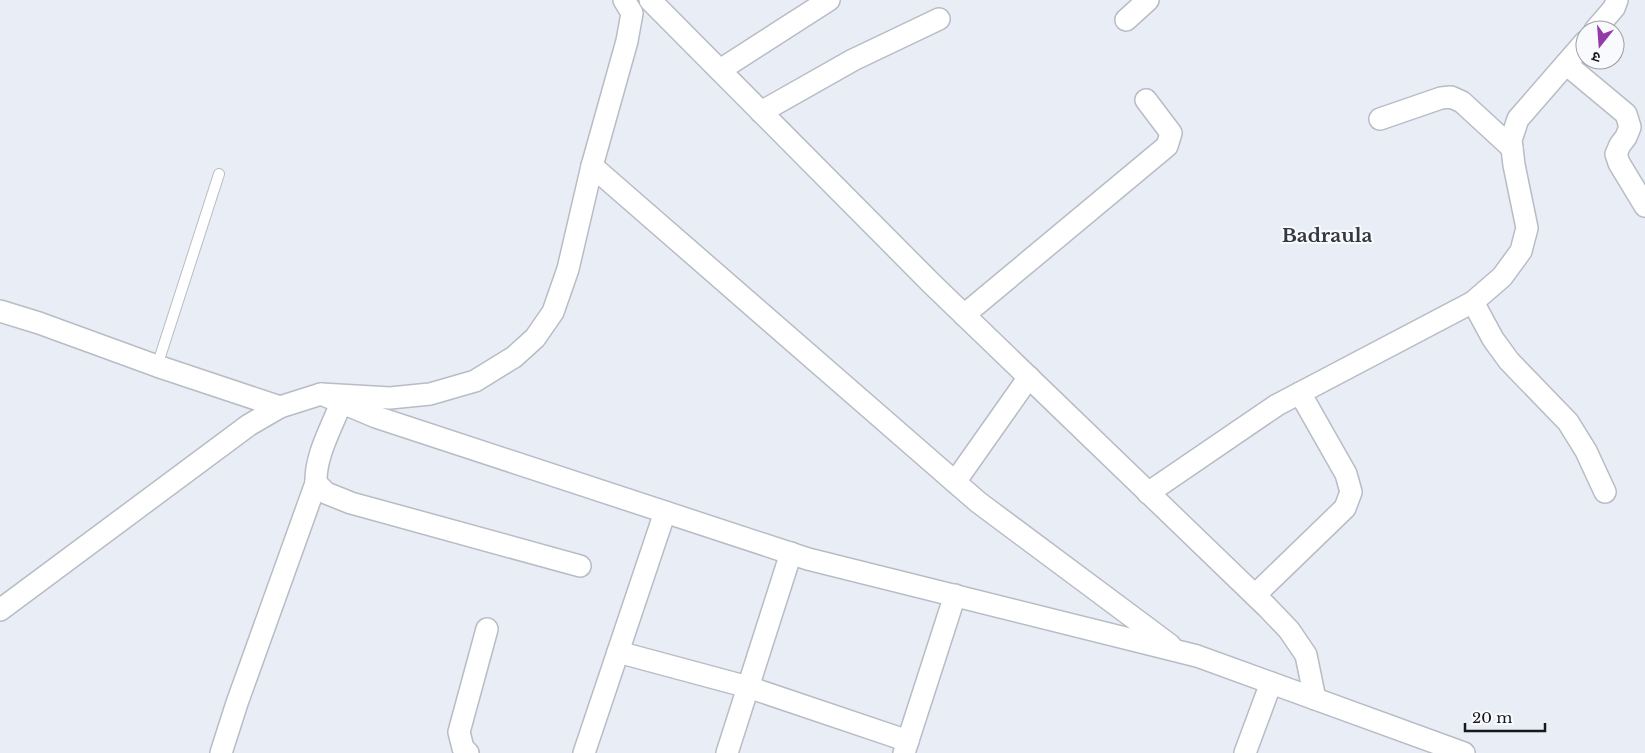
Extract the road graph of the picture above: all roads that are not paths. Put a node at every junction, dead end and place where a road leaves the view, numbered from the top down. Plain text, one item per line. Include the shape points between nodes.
1 (650, 0) edge
2 (829, 0) edge
3 (1148, 0) edge
4 (1617, 0) edge
5 (633, 4) edge
6 (939, 19) dead end
7 (1126, 20) dead end
8 (1604, 20) edge
9 (1575, 54) edge
10 (1566, 64) junction
11 (720, 70) junction
12 (1146, 100) dead end
13 (761, 112) junction
14 (1380, 119) dead end
15 (1512, 148) junction
16 (592, 166) junction
17 (219, 174) dead end
18 (1645, 206) edge
19 (1473, 302) junction
20 (0, 311) edge
21 (964, 315) junction
22 (157, 366) junction
23 (1029, 377) junction
24 (1300, 393) junction
25 (321, 394) junction
26 (341, 403) junction
27 (280, 407) junction
28 (955, 482) junction
29 (316, 484) junction
30 (1605, 492) dead end
31 (1148, 493) junction
32 (665, 512) junction
33 (791, 553) junction
34 (580, 566) dead end
35 (955, 595) junction
36 (1255, 595) junction
37 (0, 610) edge
38 (487, 629) dead end
39 (1178, 651) junction
40 (618, 652) junction
41 (1271, 683) junction
42 (748, 686) junction
43 (1315, 699) junction
44 (906, 747) edge
45 (221, 753) edge
46 (468, 753) edge
47 (584, 753) edge
48 (727, 753) edge
49 (1245, 753) edge
50 (1464, 753) edge

1 - 11 street
2 - 11 street
3 - 7 street
4 - 8 street
5 - 16 street via 627,41
6 - 13 street via 853,60
9 - 10 street
10 - 15 street via 1518,119 1511,140
10 - 18 street via 1626,114 1630,127 1616,154
11 - 13 street
12 - 21 street via 1171,133 1167,146
13 - 21 street
14 - 15 street via 1450,97 1462,102
15 - 19 street via 1527,228 1521,251 1502,277
16 - 25 street via 568,269 553,312 535,338 514,357 475,381 430,394 390,398
16 - 28 street
17 - 22 lane
19 - 24 street
19 - 30 street via 1509,361 1568,422
20 - 22 street
21 - 23 street
22 - 27 street
23 - 28 street
23 - 31 street
24 - 31 street via 1251,422
24 - 36 street via 1346,474 1351,492 1346,508
25 - 26 street
25 - 27 street
26 - 29 street via 318,460
26 - 32 street
27 - 37 street via 249,425
28 - 39 street
29 - 34 street via 326,493 351,503
29 - 45 street
31 - 36 street
32 - 33 street
32 - 40 street
33 - 35 street
33 - 42 street
35 - 39 street
35 - 44 street
36 - 43 street via 1289,630 1306,655
38 - 46 street via 459,732 463,748
39 - 41 street
40 - 42 street
40 - 47 street
41 - 43 street
41 - 49 street
42 - 44 street
42 - 48 street
43 - 50 street

